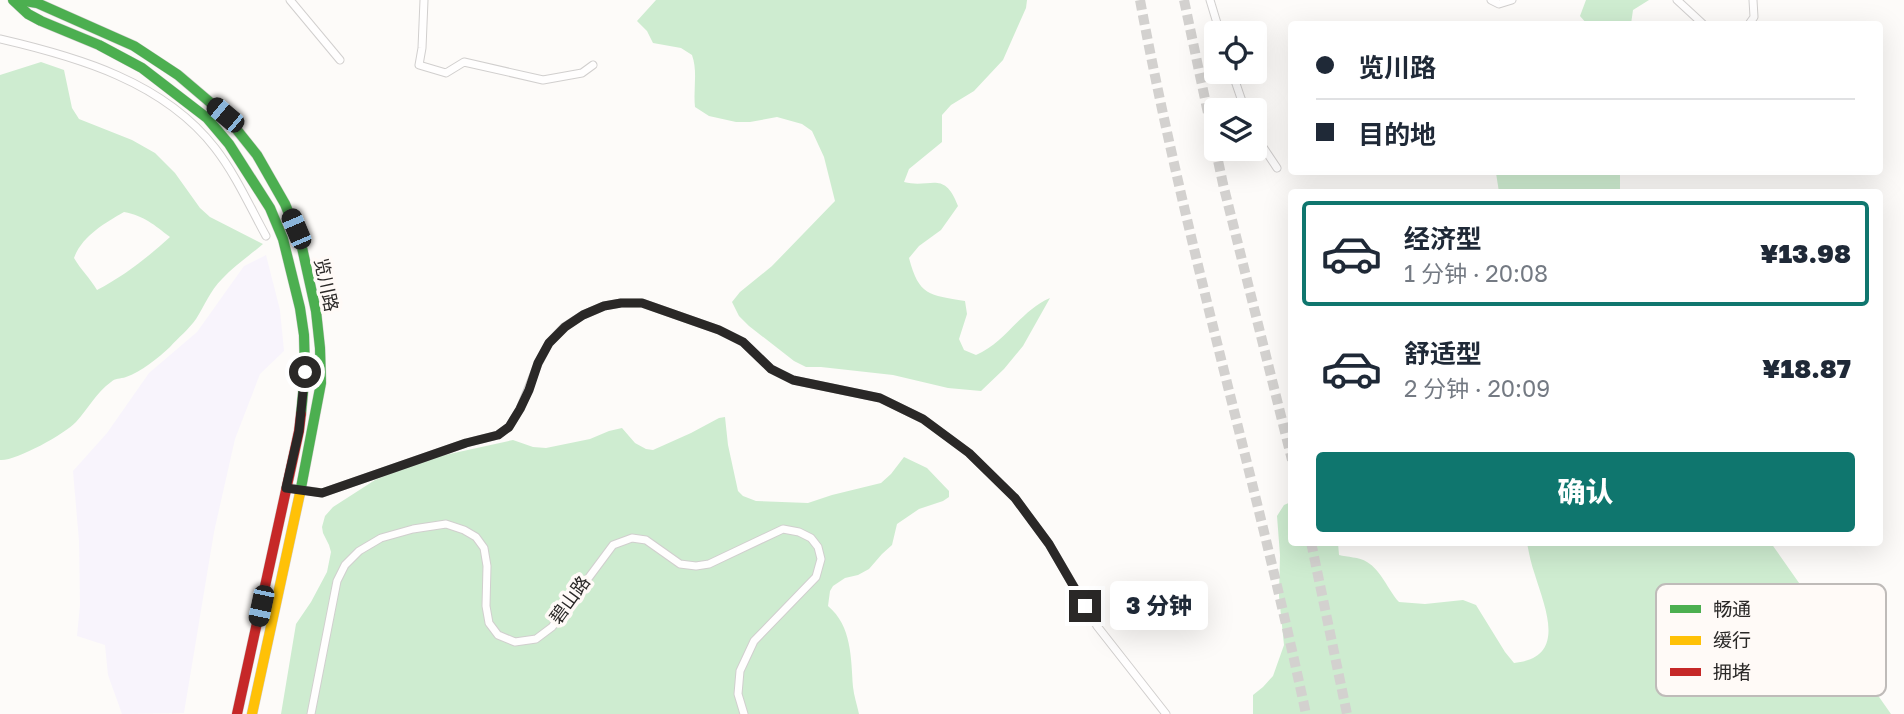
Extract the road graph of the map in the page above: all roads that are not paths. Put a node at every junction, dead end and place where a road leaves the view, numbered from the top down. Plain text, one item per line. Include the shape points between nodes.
1 (13, 0) edge
2 (19, 0) edge
3 (290, 0) edge
4 (424, 0) edge
5 (1210, 0) edge
6 (1491, 0) edge
7 (1512, 0) edge
8 (1677, 0) edge
9 (1753, 0) edge
10 (1216, 21) edge
11 (1700, 21) edge
12 (1751, 21) edge
13 (0, 39) edge
14 (340, 60) dead end
15 (593, 65) dead end
16 (1267, 153) edge
17 (1277, 168) dead end
18 (296, 229) junction
19 (281, 235) junction
20 (266, 236) dead end
21 (286, 488) junction
22 (301, 490) junction
23 (237, 714) edge
24 (251, 714) edge
25 (311, 714) edge
26 (744, 714) edge
27 (1166, 714) edge

1 - 19 street, 览川路 via 41,21 142,68 206,118 250,175
2 - 18 street, 览川路 via 37,3 134,46 187,83 225,115 257,155
3 - 14 street
4 - 15 street via 419,65 446,73 464,62 543,80 582,73
5 - 10 street
6 - 7 street via 1499,4
8 - 11 street
9 - 12 street
13 - 20 street via 88,63 172,106 221,155
16 - 17 street
18 - 19 street
18 - 22 street, 览川路 via 316,311 321,383
19 - 21 street, 览川路 via 300,308 305,372 299,431
21 - 22 street
21 - 23 street, 览川路
22 - 24 street, 览川路
22 - 27 street via 322,493 498,435 515,418 538,363 565,327 604,306 642,303 743,342 771,369 793,380 880,398 923,419 969,453 1015,498 1049,544 1097,626
25 - 26 street, 碧山路 via 337,581 359,551 381,538 446,524 476,537 484,548 487,566 489,623 498,635 515,642 536,639 552,627 613,545 632,538 646,540 680,564 696,566 783,529 799,532 818,547 821,559 816,577 754,641 740,671 738,694

